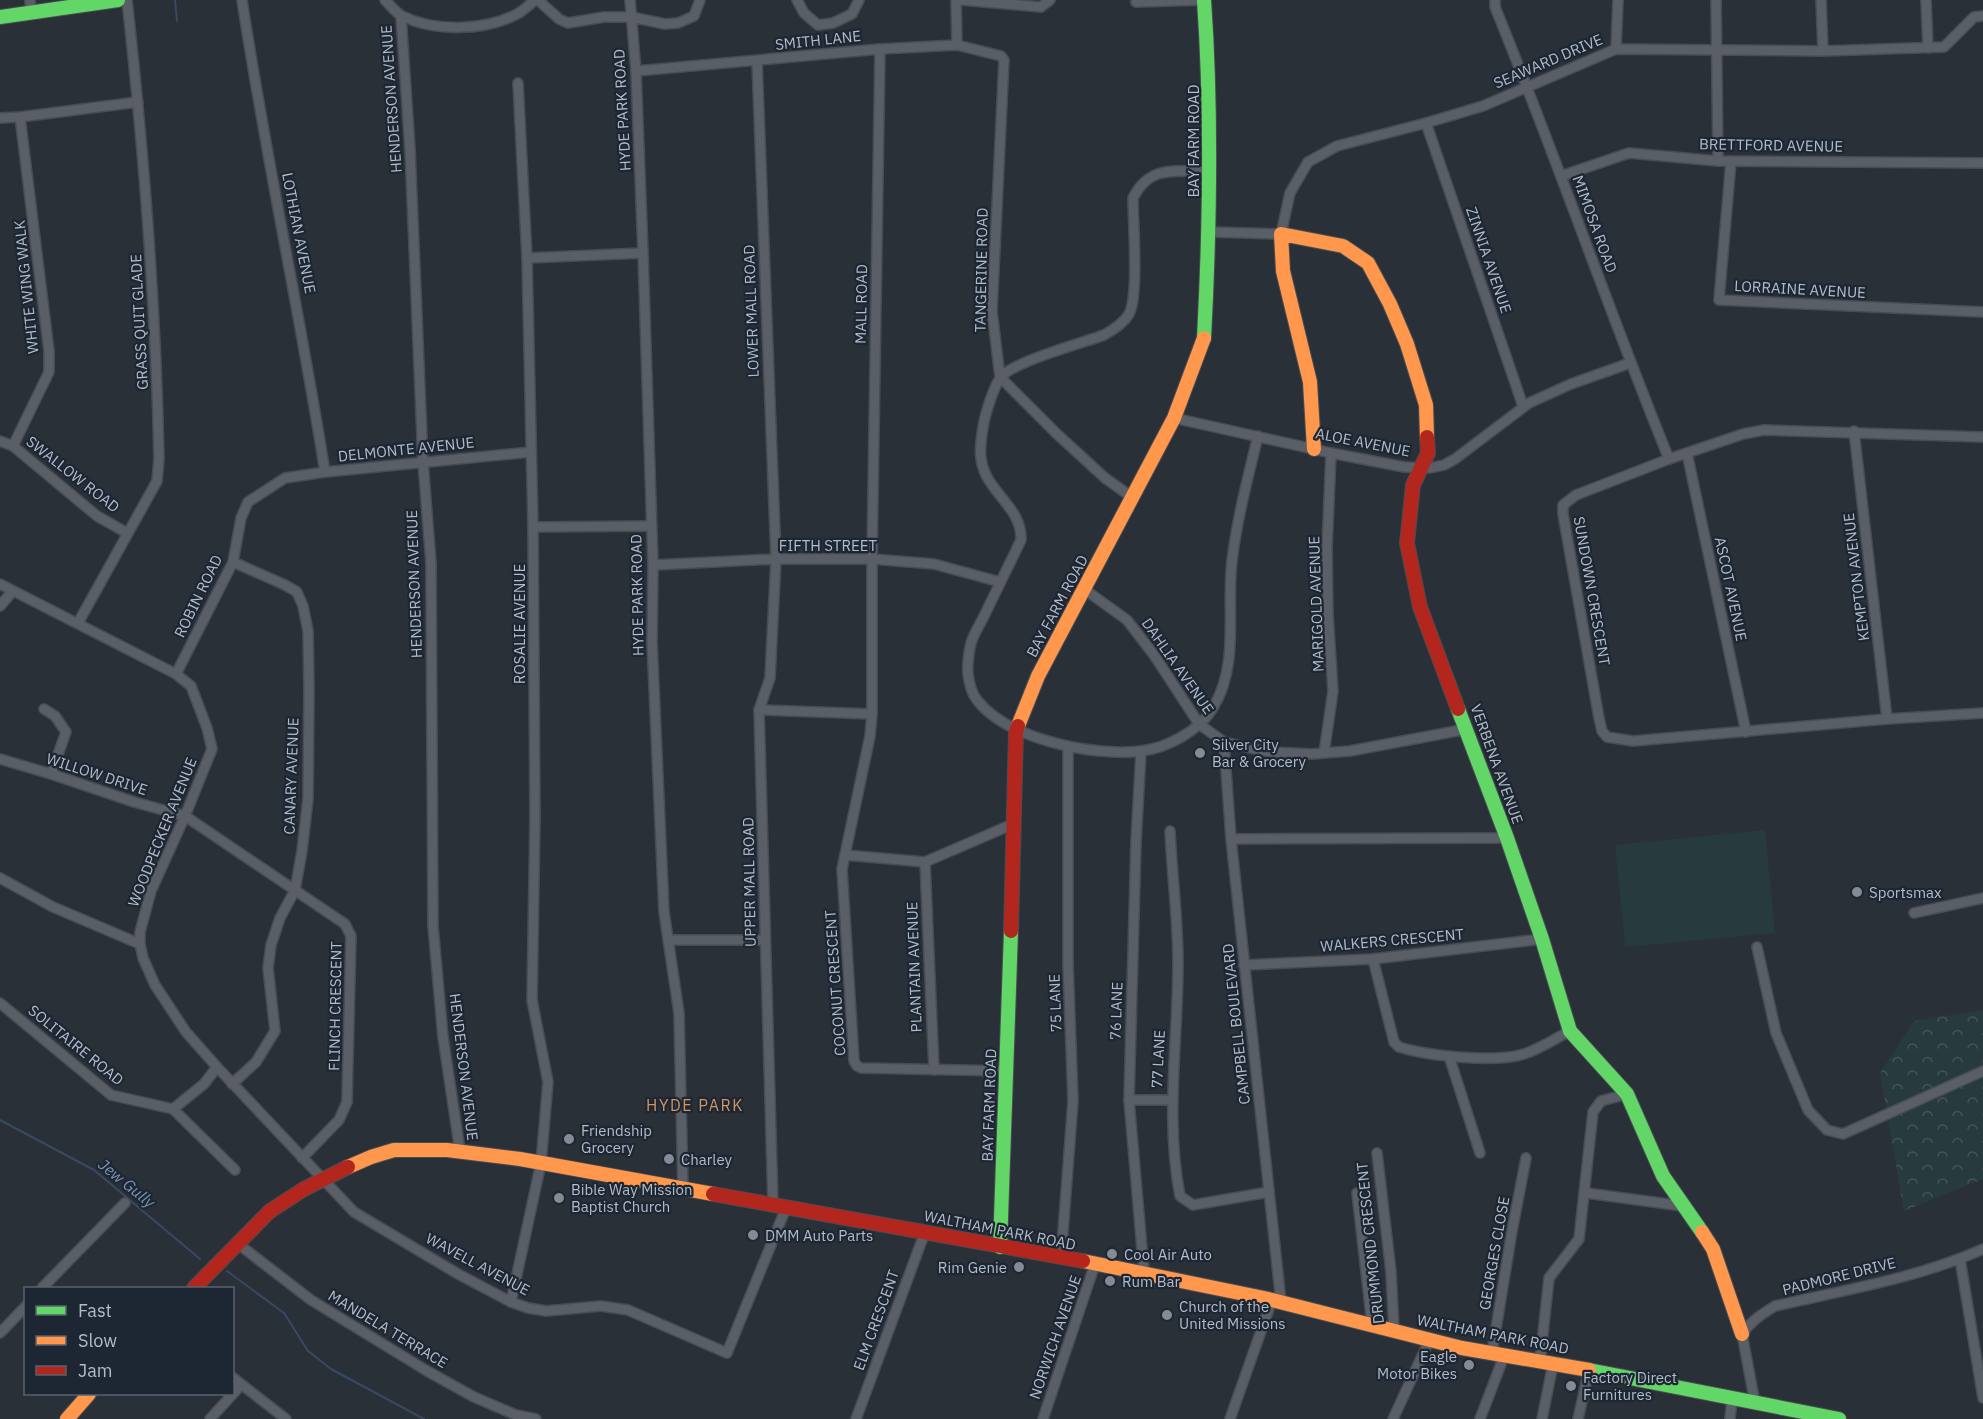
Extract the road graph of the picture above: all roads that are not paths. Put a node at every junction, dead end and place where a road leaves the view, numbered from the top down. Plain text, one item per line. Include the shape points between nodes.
1 (118, 0) edge
2 (126, 0) edge
3 (242, 0) edge
4 (385, 0) edge
5 (537, 0) edge
6 (630, 0) edge
7 (700, 0) edge
8 (797, 0) edge
9 (859, 0) edge
10 (956, 0) edge
11 (961, 0) edge
12 (1050, 0) edge
13 (1204, 0) edge
14 (1505, 0) edge
15 (1618, 0) edge
16 (1716, 0) edge
17 (1821, 0) edge
18 (1926, 0) edge
19 (1136, 2) dead end
20 (1495, 3) edge
21 (30, 7) edge
22 (401, 16) junction
23 (1983, 16) edge
24 (0, 17) edge
25 (631, 17) junction
26 (957, 45) junction
27 (1928, 48) junction
28 (880, 49) junction
29 (1616, 49) junction
30 (1718, 51) junction
31 (1823, 51) junction
32 (1001, 56) joint
33 (757, 61) junction
34 (636, 71) junction
35 (518, 83) dead end
36 (1526, 86) junction
37 (138, 102) junction
38 (20, 117) junction
39 (0, 118) edge
40 (1426, 123) junction
41 (1718, 161) junction
42 (1731, 161) junction
43 (1983, 164) edge
44 (1209, 171) junction
45 (1561, 176) junction
46 (1210, 232) junction
47 (1281, 234) junction
48 (643, 253) junction
49 (527, 258) junction
50 (1983, 312) edge
51 (1630, 363) junction
52 (1000, 377) junction
53 (1523, 406) junction
54 (1174, 418) junction
55 (1854, 431) junction
56 (1258, 436) junction
57 (1983, 437) edge
58 (0, 441) edge
59 (13, 446) junction
60 (1314, 449) junction
61 (531, 452) junction
62 (1331, 453) junction
63 (1687, 453) junction
64 (1669, 459) junction
65 (423, 462) junction
66 (1421, 468) junction
67 (325, 472) junction
68 (285, 478) joint
69 (1133, 498) junction
70 (651, 526) junction
71 (533, 527) junction
72 (127, 533) junction
73 (776, 559) junction
74 (872, 559) junction
75 (233, 562) junction
76 (653, 565) junction
77 (1000, 582) junction
78 (0, 584) edge
79 (1084, 589) junction
80 (12, 592) junction
81 (0, 606) edge
82 (78, 623) junction
83 (176, 674) junction
84 (44, 709) dead end
85 (759, 710) junction
86 (872, 714) junction
87 (1983, 714) edge
88 (1887, 719) junction
89 (1199, 724) junction
90 (1467, 729) junction
91 (1016, 731) junction
92 (1746, 732) junction
93 (1224, 742) junction
94 (1068, 746) junction
95 (1141, 752) junction
96 (1324, 753) junction
97 (0, 759) edge
98 (51, 774) junction
99 (185, 816) junction
100 (1014, 824) junction
101 (1170, 831) dead end
102 (1506, 838) junction
103 (1231, 839) junction
104 (845, 855) junction
105 (925, 862) junction
106 (0, 878) edge
107 (295, 890) junction
108 (1983, 898) edge
109 (1914, 913) dead end
110 (1542, 939) junction
111 (668, 940) junction
112 (765, 940) junction
113 (140, 944) junction
114 (1756, 947) dead end
115 (1373, 959) junction
116 (1244, 965) junction
117 (0, 1003) edge
118 (1570, 1031) junction
119 (1449, 1056) junction
120 (217, 1067) junction
121 (934, 1070) junction
122 (1007, 1071) junction
123 (1983, 1071) edge
124 (232, 1084) junction
125 (1627, 1094) junction
126 (1129, 1100) junction
127 (1171, 1100) junction
128 (173, 1109) junction
129 (460, 1151) junction
130 (1377, 1153) dead end
131 (1480, 1153) dead end
132 (302, 1158) junction
133 (1526, 1158) dead end
134 (541, 1163) junction
135 (235, 1170) dead end
136 (323, 1179) junction
137 (683, 1189) junction
138 (1269, 1192) junction
139 (1357, 1193) dead end
140 (1586, 1193) junction
141 (125, 1203) dead end
142 (1683, 1206) junction
143 (779, 1207) junction
144 (925, 1232) junction
145 (237, 1244) junction
146 (1000, 1247) junction
147 (1983, 1249) edge
148 (1061, 1258) junction
149 (1960, 1259) junction
150 (1095, 1264) junction
151 (1144, 1272) junction
152 (43, 1287) edge
153 (195, 1287) edge
154 (1277, 1301) junction
155 (511, 1302) junction
156 (24, 1308) edge
157 (1372, 1324) junction
158 (1394, 1330) junction
159 (0, 1333) edge
160 (1743, 1334) junction
161 (1429, 1341) junction
162 (1498, 1354) junction
163 (1546, 1363) junction
164 (1589, 1370) junction
165 (234, 1379) edge
166 (241, 1385) junction
167 (234, 1393) edge
168 (88, 1395) edge
169 (232, 1395) edge
170 (1983, 1398) edge
171 (1732, 1399) junction
172 (1755, 1403) junction
173 (67, 1419) edge
174 (210, 1419) edge
175 (286, 1419) edge
176 (536, 1419) edge
177 (856, 1419) edge
178 (1043, 1419) edge
179 (1230, 1419) edge
180 (1393, 1419) edge
181 (1480, 1419) edge
182 (1542, 1419) edge
183 (1578, 1419) edge
184 (1730, 1419) edge
185 (1835, 1419) edge

1 - 21 street
2 - 37 street, GRASS QUIT GLADE
3 - 67 street, LOTHIAN AVENUE
4 - 22 street
5 - 22 street via 519,13 489,24 459,28
5 - 25 street via 568,23 604,16
6 - 25 street, HYDE PARK ROAD
7 - 25 street via 694,16 678,23
8 - 9 street via 804,13 818,25 852,14
10 - 26 street
11 - 12 street via 1041,6
13 - 19 street
13 - 44 street, BAY FARM ROAD
14 - 20 street
15 - 29 street
16 - 30 street
17 - 31 street
18 - 27 street
20 - 36 street, MIMOSA ROAD
21 - 24 street
22 - 65 street, HENDERSON AVENUE
23 - 27 street, SEAWARD DRIVE via 1974,17 1944,47
25 - 34 street, HYDE PARK ROAD
26 - 28 street, SMITH LANE
26 - 32 street, SMITH LANE
27 - 31 street, SEAWARD DRIVE
28 - 33 street, SMITH LANE
28 - 74 street, MALL ROAD
29 - 30 street, SEAWARD DRIVE
29 - 36 street, SEAWARD DRIVE
30 - 31 street, SEAWARD DRIVE
30 - 41 street
32 - 52 street, TANGERINE ROAD via 1004,60 992,311
33 - 34 street, SMITH LANE
33 - 73 street, LOWER MALL ROAD
34 - 48 street, HYDE PARK ROAD
35 - 49 street, ROSALIE AVENUE
36 - 40 street, SEAWARD DRIVE
36 - 45 street, MIMOSA ROAD
37 - 38 street
37 - 72 street, GRASS QUIT GLADE via 154,301 159,459 157,481
38 - 39 street
38 - 59 street, WHITE WING WALK via 49,372
40 - 47 street, SEAWARD DRIVE via 1337,146 1308,162 1290,193
40 - 53 street, ZINNIA AVENUE
41 - 42 street, BRETTFORD AVENUE
41 - 45 street, BRETTFORD AVENUE via 1629,153
42 - 43 street, BRETTFORD AVENUE
42 - 50 street, LORRAINE AVENUE via 1719,300
44 - 46 street, BAY FARM ROAD
44 - 52 street via 1159,173 1148,177 1138,188 1133,198 1134,292 1129,314 1116,328 1014,367
45 - 51 street, MIMOSA ROAD
46 - 47 street
46 - 54 street, BAY FARM ROAD via 1204,340
47 - 60 street via 1283,271 1310,382
47 - 66 street, VERBENA AVENUE via 1343,246 1368,263 1407,344 1426,405 1428,453
48 - 49 street
48 - 70 street, HYDE PARK ROAD
49 - 61 street, ROSALIE AVENUE
51 - 53 street, ALOE AVENUE
51 - 64 street, MIMOSA ROAD
52 - 69 street via 1104,478
52 - 77 street via 985,416 980,460 1021,528 1021,540
53 - 66 street, ALOE AVENUE via 1455,459
54 - 56 street, ALOE AVENUE
54 - 69 street, BAY FARM ROAD
55 - 57 street, SUNDOWN CRESCENT
55 - 63 street, SUNDOWN CRESCENT via 1764,430
55 - 88 street, KEMPTON AVENUE
56 - 60 street, ALOE AVENUE
56 - 89 street via 1232,559 1228,669 1214,706
58 - 59 street, SWALLOW ROAD
59 - 72 street, SWALLOW ROAD via 97,516
60 - 62 street, ALOE AVENUE
61 - 65 street, DELMONTE AVENUE
61 - 71 street, ROSALIE AVENUE
62 - 66 street, ALOE AVENUE
62 - 96 street, MARIGOLD AVENUE via 1327,559 1333,691
63 - 64 street, SUNDOWN CRESCENT
63 - 92 street, ASCOT AVENUE
64 - 92 street, SUNDOWN CRESCENT via 1576,495 1563,505 1602,731 1606,738 1633,741
65 - 67 street, DELMONTE AVENUE
65 - 129 street, HENDERSON AVENUE via 431,562 433,926 443,1037
66 - 90 street, VERBENA AVENUE via 1413,485 1407,543 1420,607
67 - 68 street, DELMONTE AVENUE
68 - 75 street, ROBIN ROAD via 248,502
69 - 79 street, BAY FARM ROAD
70 - 71 street
70 - 76 street, HYDE PARK ROAD
71 - 134 street, ROSALIE AVENUE via 532,1000 548,1082
72 - 82 street, GRASS QUIT GLADE
73 - 74 street, FIFTH STREET
73 - 76 street, FIFTH STREET
73 - 85 street, UPPER MALL ROAD via 770,678
74 - 77 street, FIFTH STREET via 934,564
74 - 86 street, COCONUT CRESCENT
75 - 83 street, ROBIN ROAD
75 - 107 street, CANARY AVENUE via 297,592 303,606 308,643 308,799
76 - 111 street, HYDE PARK ROAD via 652,642
77 - 91 street via 971,643 968,673 975,698 991,716
78 - 80 street, WOODPECKER AVENUE
79 - 89 street, DAHLIA AVENUE via 1127,620
79 - 91 street, BAY FARM ROAD via 1038,676
80 - 81 street
80 - 82 street, WOODPECKER AVENUE
82 - 83 street, WOODPECKER AVENUE
83 - 99 street, WOODPECKER AVENUE via 191,686 212,749
84 - 98 street via 55,716 66,732
85 - 86 street
85 - 112 street, UPPER MALL ROAD
86 - 104 street, COCONUT CRESCENT
87 - 88 street, SUNDOWN CRESCENT
88 - 92 street, SUNDOWN CRESCENT
89 - 93 street, DAHLIA AVENUE
89 - 95 street via 1163,746
90 - 96 street, DAHLIA AVENUE
90 - 102 street, VERBENA AVENUE
91 - 94 street
91 - 100 street, BAY FARM ROAD
93 - 96 street, DAHLIA AVENUE via 1268,752
93 - 103 street, CAMPBELL BOULEVARD
94 - 95 street
94 - 148 street, 75 LANE via 1068,964 1073,1101
95 - 126 street, 76 LANE
97 - 98 street, WILLOW DRIVE
98 - 99 street, WILLOW DRIVE
99 - 107 street, FLINCH CRESCENT
99 - 113 street, WOODPECKER AVENUE via 151,891
100 - 105 street
100 - 122 street, BAY FARM ROAD
101 - 127 street, 77 LANE via 1178,963
102 - 103 street
102 - 110 street, VERBENA AVENUE
103 - 116 street, CAMPBELL BOULEVARD
104 - 105 street
104 - 121 street, COCONUT CRESCENT via 842,869 854,1061 861,1068
105 - 121 street, PLANTAIN AVENUE
106 - 113 street via 53,907
107 - 124 street, CANARY AVENUE via 271,945 268,968 275,1031 256,1062
107 - 132 street, FLINCH CRESCENT via 345,924 351,936 347,1102 339,1120
108 - 109 street
110 - 115 street, WALKERS CRESCENT
110 - 118 street, VERBENA AVENUE
111 - 112 street
111 - 137 street, HYDE PARK ROAD via 679,1013
112 - 143 street, UPPER MALL ROAD
113 - 120 street, WOODPECKER AVENUE via 155,985 186,1032
114 - 123 street via 1776,1033 1808,1110 1827,1130 1843,1134
115 - 116 street, WALKERS CRESCENT
115 - 119 street via 1394,1042 1399,1047
116 - 138 street, CAMPBELL BOULEVARD
117 - 128 street, SOLITAIRE ROAD via 111,1095
118 - 119 street via 1510,1057
118 - 125 street, VERBENA AVENUE
119 - 131 street
120 - 124 street, WOODPECKER AVENUE
120 - 128 street via 204,1084
121 - 122 street, COCONUT CRESCENT
122 - 146 street, BAY FARM ROAD
124 - 132 street, WOODPECKER AVENUE
125 - 140 street via 1601,1101 1594,1108
125 - 142 street, VERBENA AVENUE via 1663,1176
126 - 127 street
126 - 151 street, 76 LANE
127 - 138 street, 77 LANE via 1180,1196 1193,1205
128 - 135 street
129 - 134 street, WALTHAM PARK ROAD
129 - 136 street, WALTHAM PARK ROAD via 393,1150
130 - 158 street, DRUMMOND CRESCENT
132 - 136 street, WOODPECKER AVENUE
133 - 162 street, GEORGES CLOSE via 1512,1231
134 - 137 street, WALTHAM PARK ROAD
134 - 155 street, ROSALIE AVENUE
136 - 145 street, WALTHAM PARK ROAD via 283,1202
136 - 155 street, WAVELL AVENUE via 354,1212
137 - 143 street, WALTHAM PARK ROAD
138 - 154 street, CAMPBELL BOULEVARD
139 - 157 street
140 - 142 street
140 - 163 street via 1579,1239 1549,1278
141 - 152 street
142 - 160 street, VERBENA AVENUE via 1713,1249
143 - 144 street, WALTHAM PARK ROAD
143 - 155 street, WAVELL AVENUE via 727,1353 628,1310 600,1306 546,1311
144 - 146 street, WALTHAM PARK ROAD
144 - 177 street, ELM CRESCENT
145 - 153 street, WALTHAM PARK ROAD
145 - 176 street, MANDELA TERRACE via 311,1300 427,1371 474,1397
146 - 148 street, WALTHAM PARK ROAD
147 - 149 street, PADMORE DRIVE
148 - 150 street, WALTHAM PARK ROAD
149 - 160 street, PADMORE DRIVE via 1775,1306 1750,1323
149 - 170 street
150 - 151 street, WALTHAM PARK ROAD
150 - 178 street, NORWICH AVENUE
151 - 154 street, WALTHAM PARK ROAD
154 - 157 street, WALTHAM PARK ROAD
154 - 179 street
156 - 159 street
157 - 158 street, WALTHAM PARK ROAD
158 - 161 street, WALTHAM PARK ROAD
160 - 172 street
161 - 162 street, WALTHAM PARK ROAD
161 - 180 street
162 - 163 street, WALTHAM PARK ROAD
162 - 181 street, GEORGES CLOSE
163 - 164 street, WALTHAM PARK ROAD
163 - 182 street
164 - 171 street, WALTHAM PARK ROAD
164 - 183 street
165 - 166 street
166 - 167 street
166 - 175 street
168 - 173 street
169 - 174 street
171 - 172 street, WALTHAM PARK ROAD
171 - 184 street
172 - 185 street, WALTHAM PARK ROAD

